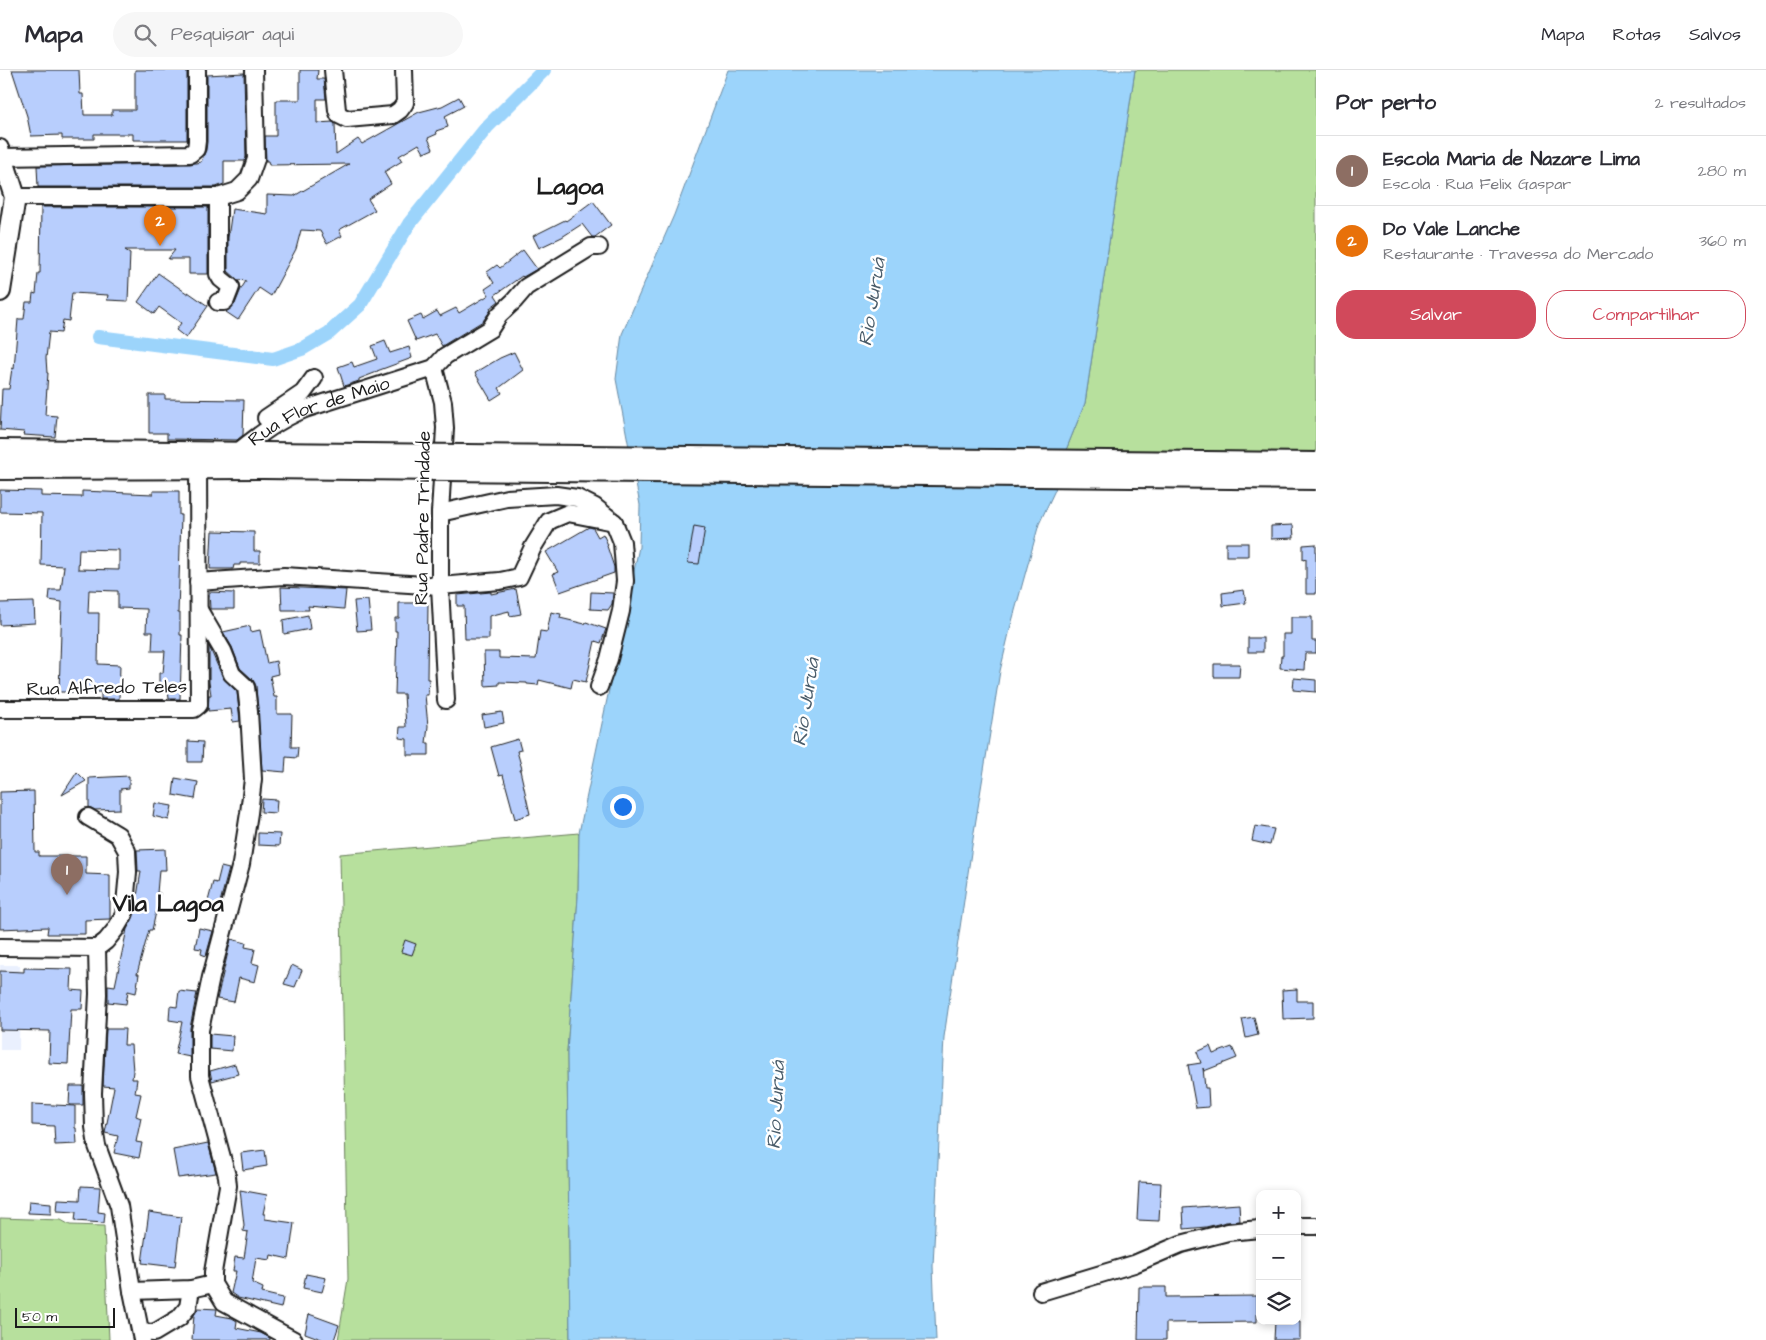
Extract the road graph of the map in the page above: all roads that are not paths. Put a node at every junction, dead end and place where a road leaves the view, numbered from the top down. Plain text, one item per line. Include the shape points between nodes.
1 (197, 70) edge
2 (254, 70) edge
3 (332, 70) edge
4 (404, 70) edge
5 (1, 154) edge
6 (8, 196) edge
7 (218, 196) junction
8 (599, 247) dead end
9 (0, 290) edge
10 (218, 302) dead end
11 (434, 368) junction
12 (314, 378) dead end
13 (0, 450) edge
14 (251, 456) junction
15 (198, 460) junction
16 (1316, 463) edge
17 (0, 469) edge
18 (1316, 480) edge
19 (440, 513) junction
20 (614, 522) junction
21 (198, 582) junction
22 (440, 586) junction
23 (199, 610) junction
24 (600, 687) dead end
25 (446, 700) dead end
26 (0, 709) edge
27 (88, 818) dead end
28 (0, 947) edge
29 (97, 948) junction
30 (1301, 1226) edge
31 (1316, 1226) edge
32 (1256, 1229) edge
33 (213, 1278) junction
34 (190, 1290) junction
35 (132, 1291) junction
36 (1041, 1292) dead end
37 (142, 1336) edge
38 (294, 1340) edge

1 - 5 street via 198,141 190,154
2 - 7 street via 256,159 248,179 237,191
3 - 4 street via 336,110 347,120 393,115 400,110 405,103
5 - 6 main road
6 - 7 street
6 - 9 main road
7 - 10 street via 218,274 231,287 226,300
8 - 11 street, Rua Flor de Maio via 591,248 526,286 490,329 445,356
11 - 14 street, Rua Flor de Maio via 286,416
11 - 19 street, Rua Padre Trindade via 446,428
12 - 14 street via 303,393 258,425
13 - 15 main road, Rua Flor de Maio
14 - 15 main road, Rua Flor de Maio
14 - 16 main road, bridge
14 - 18 main road, bridge
15 - 17 main road, Rua Flor de Maio
15 - 21 street
19 - 20 street via 507,498 556,495 576,498 595,507
19 - 22 street, Rua Padre Trindade
20 - 22 street via 568,513 549,520 519,577
20 - 24 street via 622,542 625,581 621,611
21 - 22 street via 284,576
21 - 23 street
22 - 25 street, Rua Padre Trindade
23 - 26 street, Rua Alfredo Teles via 200,690 199,705 194,709
23 - 33 street via 223,651 232,674 246,687 253,779 241,864 200,1030 200,1076 228,1186
27 - 29 street via 118,836 127,851 124,915 115,930
28 - 29 street
29 - 35 street via 94,1127 97,1146 119,1206
30 - 31 street
32 - 36 street via 1228,1232 1181,1244 1134,1264
33 - 34 street
33 - 38 street via 224,1302
34 - 35 street
34 - 37 street via 188,1307 179,1318
35 - 37 street

